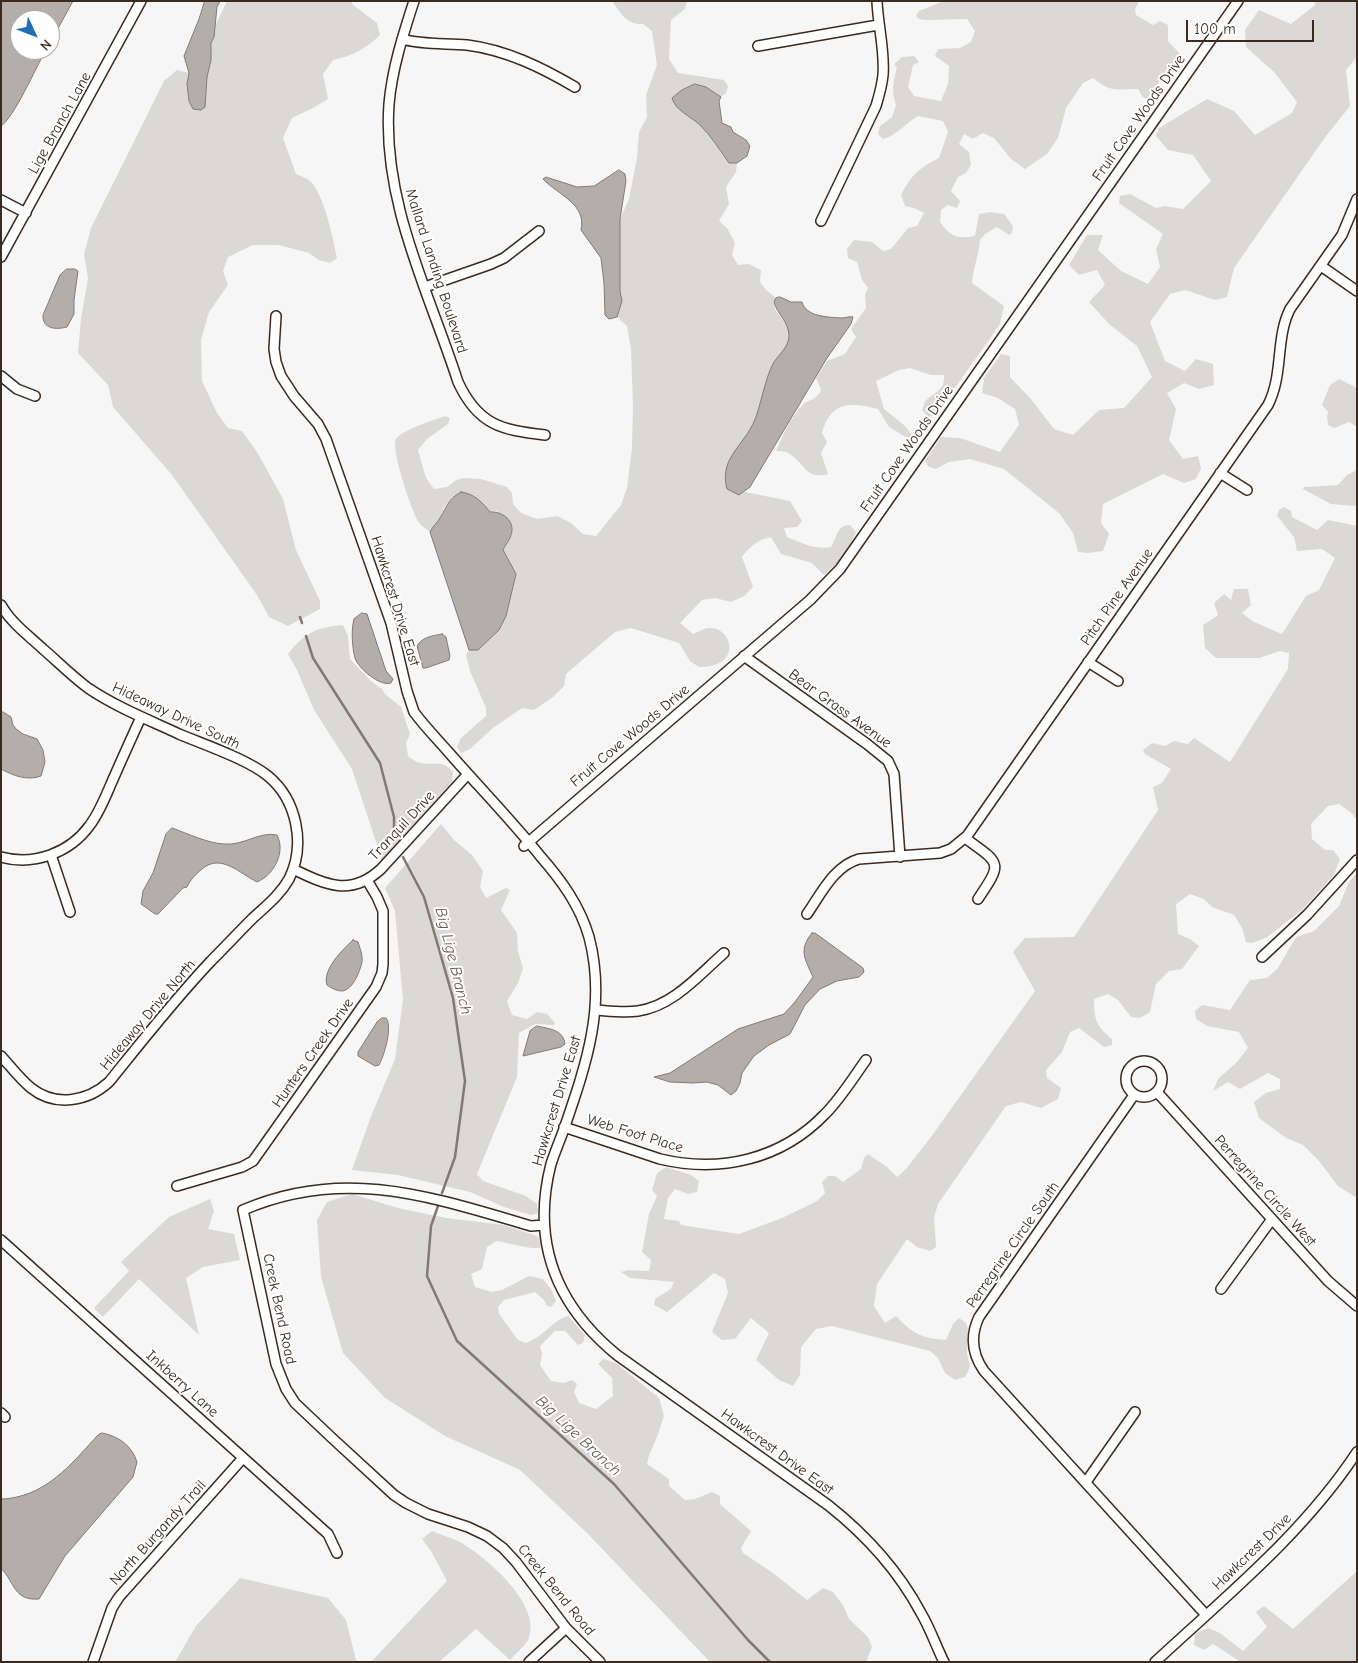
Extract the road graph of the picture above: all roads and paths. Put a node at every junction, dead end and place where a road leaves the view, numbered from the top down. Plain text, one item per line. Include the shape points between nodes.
1 (141, 1) edge
2 (414, 1) edge
3 (877, 1) edge
4 (1238, 1) edge
5 (878, 25) junction
6 (402, 40) junction
7 (758, 46) dead end
8 (575, 87) dead end
9 (1357, 199) edge
10 (1, 200) edge
11 (26, 213) junction
12 (821, 221) dead end
13 (539, 231) dead end
14 (1, 257) edge
15 (1321, 266) junction
16 (425, 287) junction
17 (1357, 291) edge
18 (276, 316) dead end
19 (1, 376) edge
20 (35, 396) dead end
21 (545, 435) dead end
22 (1220, 473) junction
23 (1247, 490) dead end
24 (1, 605) edge
25 (744, 656) junction
26 (1088, 662) junction
27 (1118, 681) dead end
28 (141, 717) junction
29 (468, 774) junction
30 (965, 838) junction
31 (527, 844) junction
32 (51, 855) junction
33 (1, 857) edge
34 (900, 857) junction
35 (1357, 860) edge
36 (293, 869) junction
37 (367, 880) junction
38 (978, 899) dead end
39 (70, 912) dead end
40 (807, 914) dead end
41 (724, 953) dead end
42 (1262, 958) dead end
43 (596, 1010) junction
44 (1, 1056) edge
45 (866, 1060) dead end
46 (1157, 1092) junction
47 (1134, 1095) junction
48 (564, 1127) junction
49 (177, 1186) dead end
50 (1272, 1219) junction
51 (544, 1226) junction
52 (1, 1240) edge
53 (1221, 1289) dead end
54 (1357, 1306) edge
55 (1136, 1412) dead end
56 (1357, 1452) edge
57 (243, 1458) junction
58 (1086, 1482) junction
59 (338, 1553) dead end
60 (1206, 1615) junction
61 (566, 1628) junction
62 (93, 1662) edge
63 (529, 1662) edge
64 (600, 1662) edge
65 (944, 1662) edge
66 (1155, 1662) edge

1 - 11 street, Lige Branch Lane
2 - 6 street, Mallard Landing Boulevard
3 - 5 street
4 - 25 street, Fruit Cove Woods Drive via 840,569 810,600
5 - 7 street
5 - 12 street via 883,75 876,106
6 - 8 street via 496,51 530,63
6 - 16 street, Mallard Landing Boulevard via 390,96 389,154 396,200
9 - 15 street, Pitch Pine Avenue via 1342,235
10 - 11 street
11 - 14 street, Lige Branch Lane
13 - 16 street via 498,261
15 - 17 street
15 - 22 street, Pitch Pine Avenue via 1285,319 1273,395
16 - 21 street, Mallard Landing Boulevard via 468,402 483,417 502,428
18 - 29 street, Hawkcrest Drive East via 276,362 286,386 311,414 326,439 391,623 411,704 419,719
19 - 20 street via 16,389
22 - 23 street
22 - 26 street, Pitch Pine Avenue
24 - 28 street, Hideaway Drive South via 13,622 76,679
25 - 31 street, Fruit Cove Woods Drive
25 - 34 street, Bear Grass Avenue via 888,761 894,774
26 - 27 street
26 - 30 street, Pitch Pine Avenue
28 - 32 street via 94,820 82,835
28 - 36 street, Hideaway Drive South via 256,768 276,784 290,805 297,829 297,856
29 - 31 street, Hawkcrest Drive East
29 - 37 street, Tranquil Drive via 381,869
30 - 34 street, Pitch Pine Avenue via 940,853
30 - 38 street via 991,858 995,866 994,876
31 - 43 street, Hawkcrest Drive East via 563,883 582,917 594,962
32 - 33 street via 21,860
32 - 39 street
34 - 40 street, Pitch Pine Avenue via 859,859 844,866
35 - 42 street
36 - 37 street, Tranquil Drive via 330,886 346,886
36 - 44 street, Hideaway Drive North via 282,890 208,964 101,1090 74,1100 51,1098 31,1088
37 - 49 street, Hunters Creek Drive via 383,911 383,964 376,987 253,1161
41 - 43 street via 660,1005 636,1011
43 - 48 street, Hawkcrest Drive East via 588,1055
45 - 48 street, Web Foot Place via 837,1100 812,1127 775,1150 746,1160 709,1165 674,1162
46 - 47 street via 1146,1097
46 - 47 street via 1163,1078 1158,1066 1150,1061 1139,1061 1132,1066 1126,1080
46 - 50 street, Perregrine Circle West
47 - 58 street, Perregrine Circle South via 979,1317 974,1331 975,1352 984,1371
48 - 51 street, Hawkcrest Drive East via 546,1188
50 - 53 street
50 - 54 street, Perregrine Circle West via 1328,1281
51 - 61 street, Creek Bend Road via 531,1226 427,1196 365,1188 299,1192 243,1210 276,1364 286,1389 296,1403 406,1503 468,1527 503,1548
51 - 65 street, Hawkcrest Drive East via 546,1248 555,1276 569,1304 591,1332 616,1355 828,1505 860,1533 908,1589
52 - 57 street, Inkberry Lane
55 - 58 street
56 - 60 street, Hawkcrest Drive via 1323,1499 1296,1529
57 - 59 street, Inkberry Lane via 328,1534
57 - 62 street, North Burgandy Trail via 119,1597
58 - 60 street, Perregrine Circle South
60 - 66 street, Hawkcrest Drive
61 - 63 street
61 - 64 street, Creek Bend Road

